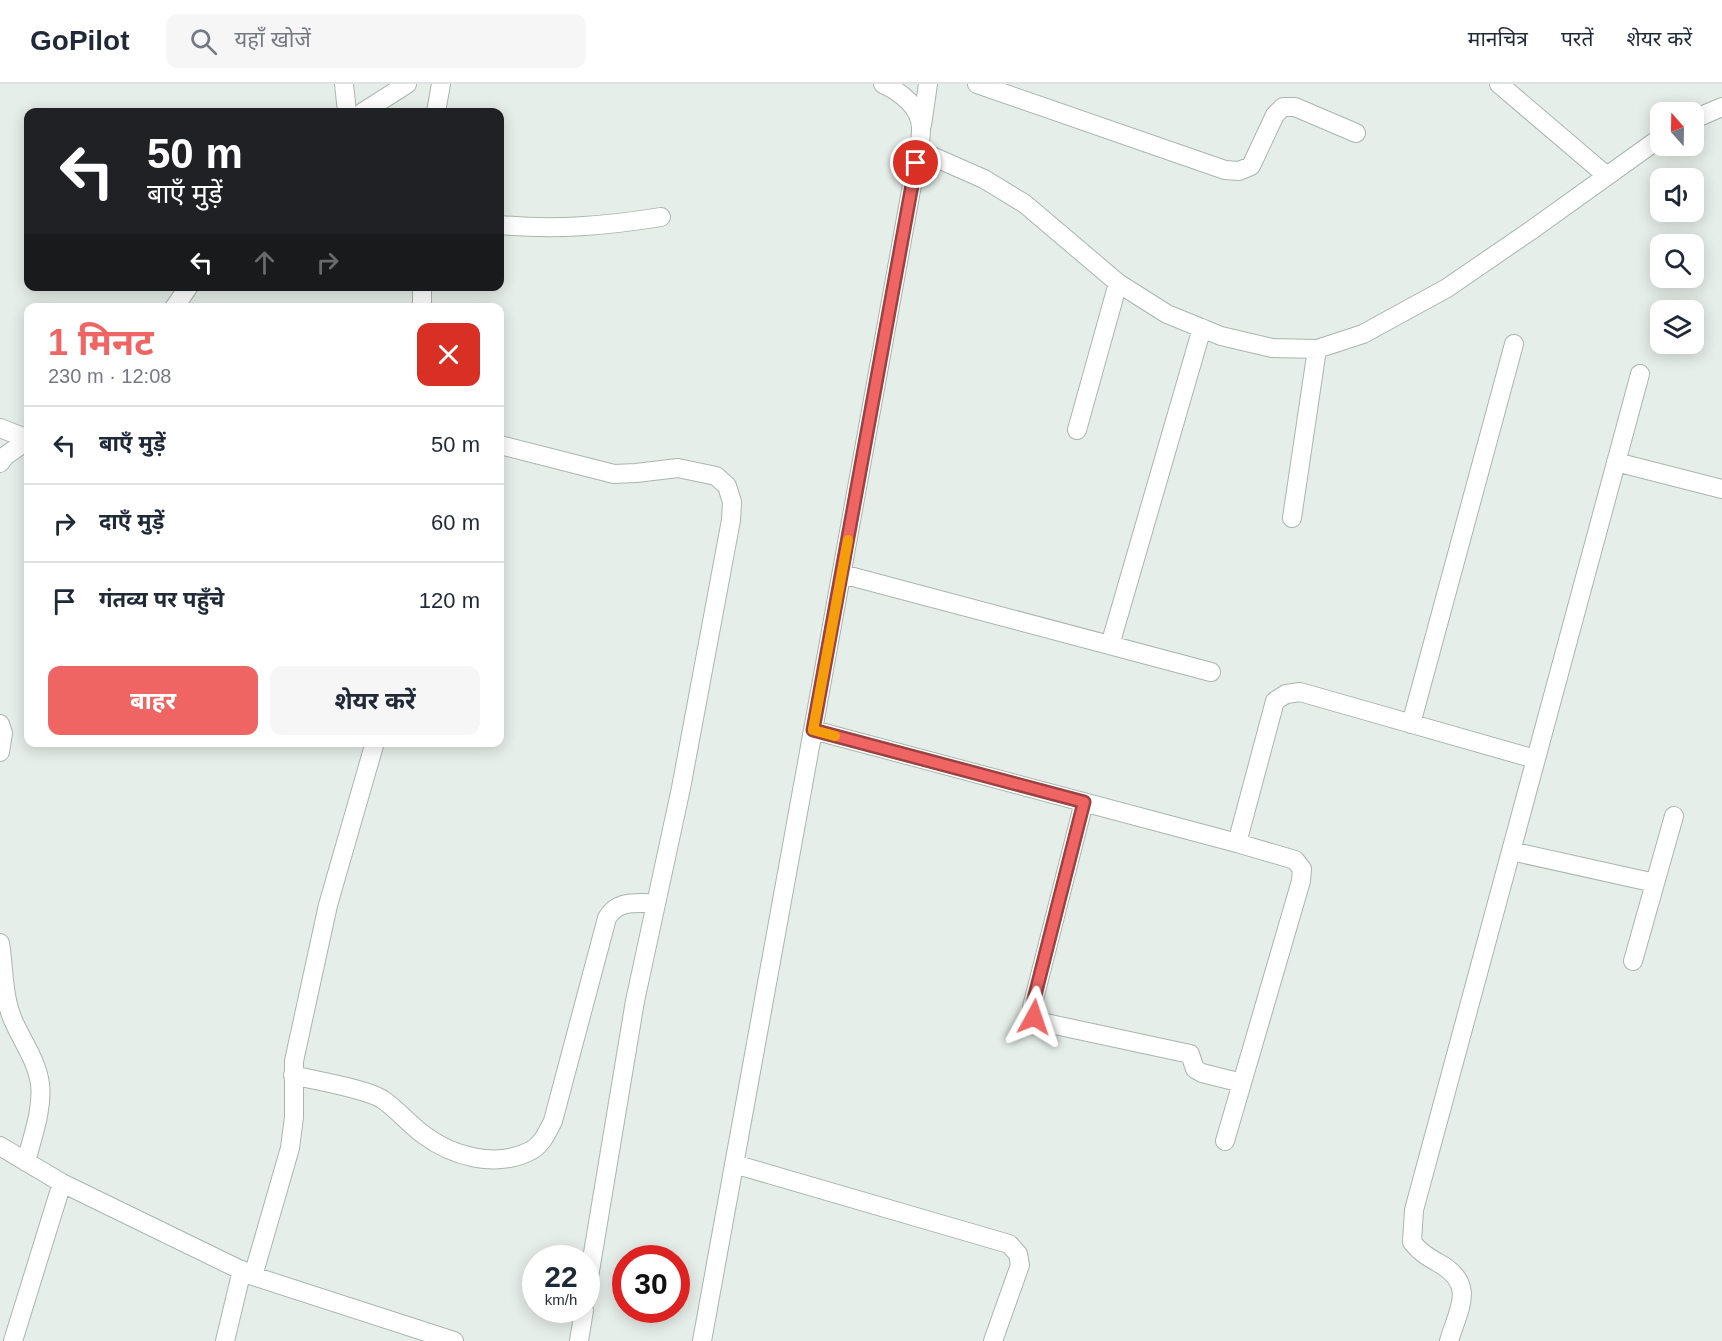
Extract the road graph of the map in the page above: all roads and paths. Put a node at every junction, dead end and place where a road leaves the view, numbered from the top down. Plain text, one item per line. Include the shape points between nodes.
1 (344, 84) edge
2 (407, 84) edge
3 (441, 84) edge
4 (884, 84) edge
5 (928, 84) edge
6 (976, 84) edge
7 (1499, 84) edge
8 (1722, 107) edge
9 (347, 108) edge
10 (369, 108) edge
11 (437, 108) edge
12 (1704, 115) edge
13 (921, 127) junction
14 (1356, 133) dead end
15 (1650, 145) edge
16 (918, 150) junction
17 (1607, 176) junction
18 (662, 217) dead end
19 (504, 225) edge
20 (1118, 283) junction
21 (1202, 328) junction
22 (1514, 344) dead end
23 (1317, 349) junction
24 (1640, 374) dead end
25 (0, 428) edge
26 (1077, 430) dead end
27 (24, 437) edge
28 (24, 442) edge
29 (504, 445) edge
30 (1616, 462) junction
31 (0, 463) edge
32 (1722, 489) edge
33 (1292, 518) dead end
34 (842, 574) junction
35 (1110, 645) junction
36 (1211, 672) dead end
37 (0, 724) edge
38 (1411, 724) junction
39 (813, 730) junction
40 (374, 747) edge
41 (0, 752) edge
42 (1535, 759) junction
43 (1084, 802) junction
44 (1674, 816) dead end
45 (1237, 843) junction
46 (1511, 851) junction
47 (1655, 883) junction
48 (656, 903) junction
49 (0, 943) edge
50 (1633, 961) dead end
51 (293, 1075) junction
52 (1242, 1083) junction
53 (1225, 1141) dead end
54 (0, 1146) edge
55 (27, 1162) junction
56 (734, 1164) junction
57 (62, 1183) junction
58 (594, 1245) edge
59 (248, 1273) junction
60 (582, 1323) edge
61 (405, 1334) edge
62 (13, 1341) edge
63 (225, 1341) edge
64 (454, 1341) edge
65 (579, 1341) edge
66 (702, 1341) edge
67 (993, 1341) edge
68 (1449, 1341) edge

1 - 9 street
2 - 10 street
3 - 11 street
4 - 13 street via 899,91 913,106
5 - 13 street
6 - 14 street via 1225,170 1239,171 1251,166 1275,115 1284,107 1295,106
7 - 17 street
8 - 12 street
13 - 16 street
15 - 17 street
16 - 20 street via 984,179 1025,204
16 - 34 street
17 - 23 street via 1447,288 1363,334
18 - 19 street via 603,226 543,229
20 - 21 street via 1167,314
20 - 26 street
21 - 23 street via 1272,348
21 - 35 street
22 - 38 street
23 - 33 street
24 - 30 street
25 - 27 street
28 - 31 street
29 - 48 street via 614,474 678,468 716,477 727,486 732,502 731,520
30 - 32 street
30 - 42 street
34 - 35 street
34 - 39 street
35 - 36 street
37 - 41 street
38 - 42 street
38 - 45 street via 1300,692 1286,693 1275,701
39 - 43 street
39 - 56 street
40 - 51 street via 328,905
42 - 46 street
43 - 45 street
43 - 52 street via 1032,1007 1036,1020 1190,1054 1195,1069 1202,1073
44 - 47 street
45 - 52 street via 1295,861 1302,869
46 - 47 street
46 - 68 street via 1413,1219 1412,1242 1419,1252 1460,1280 1464,1292
47 - 50 street
48 - 51 street via 622,904 613,908 607,918 553,1121 543,1140 529,1152 492,1161 457,1153 424,1136 382,1099
48 - 58 street via 635,1001
49 - 55 street via 7,1002 40,1082 41,1097
51 - 59 street via 290,1148
52 - 53 street
54 - 55 street
55 - 57 street
56 - 66 street
56 - 67 street via 1009,1244 1018,1254 1020,1265
57 - 59 street
57 - 62 street
59 - 61 street
59 - 63 street
60 - 65 street
61 - 64 street

